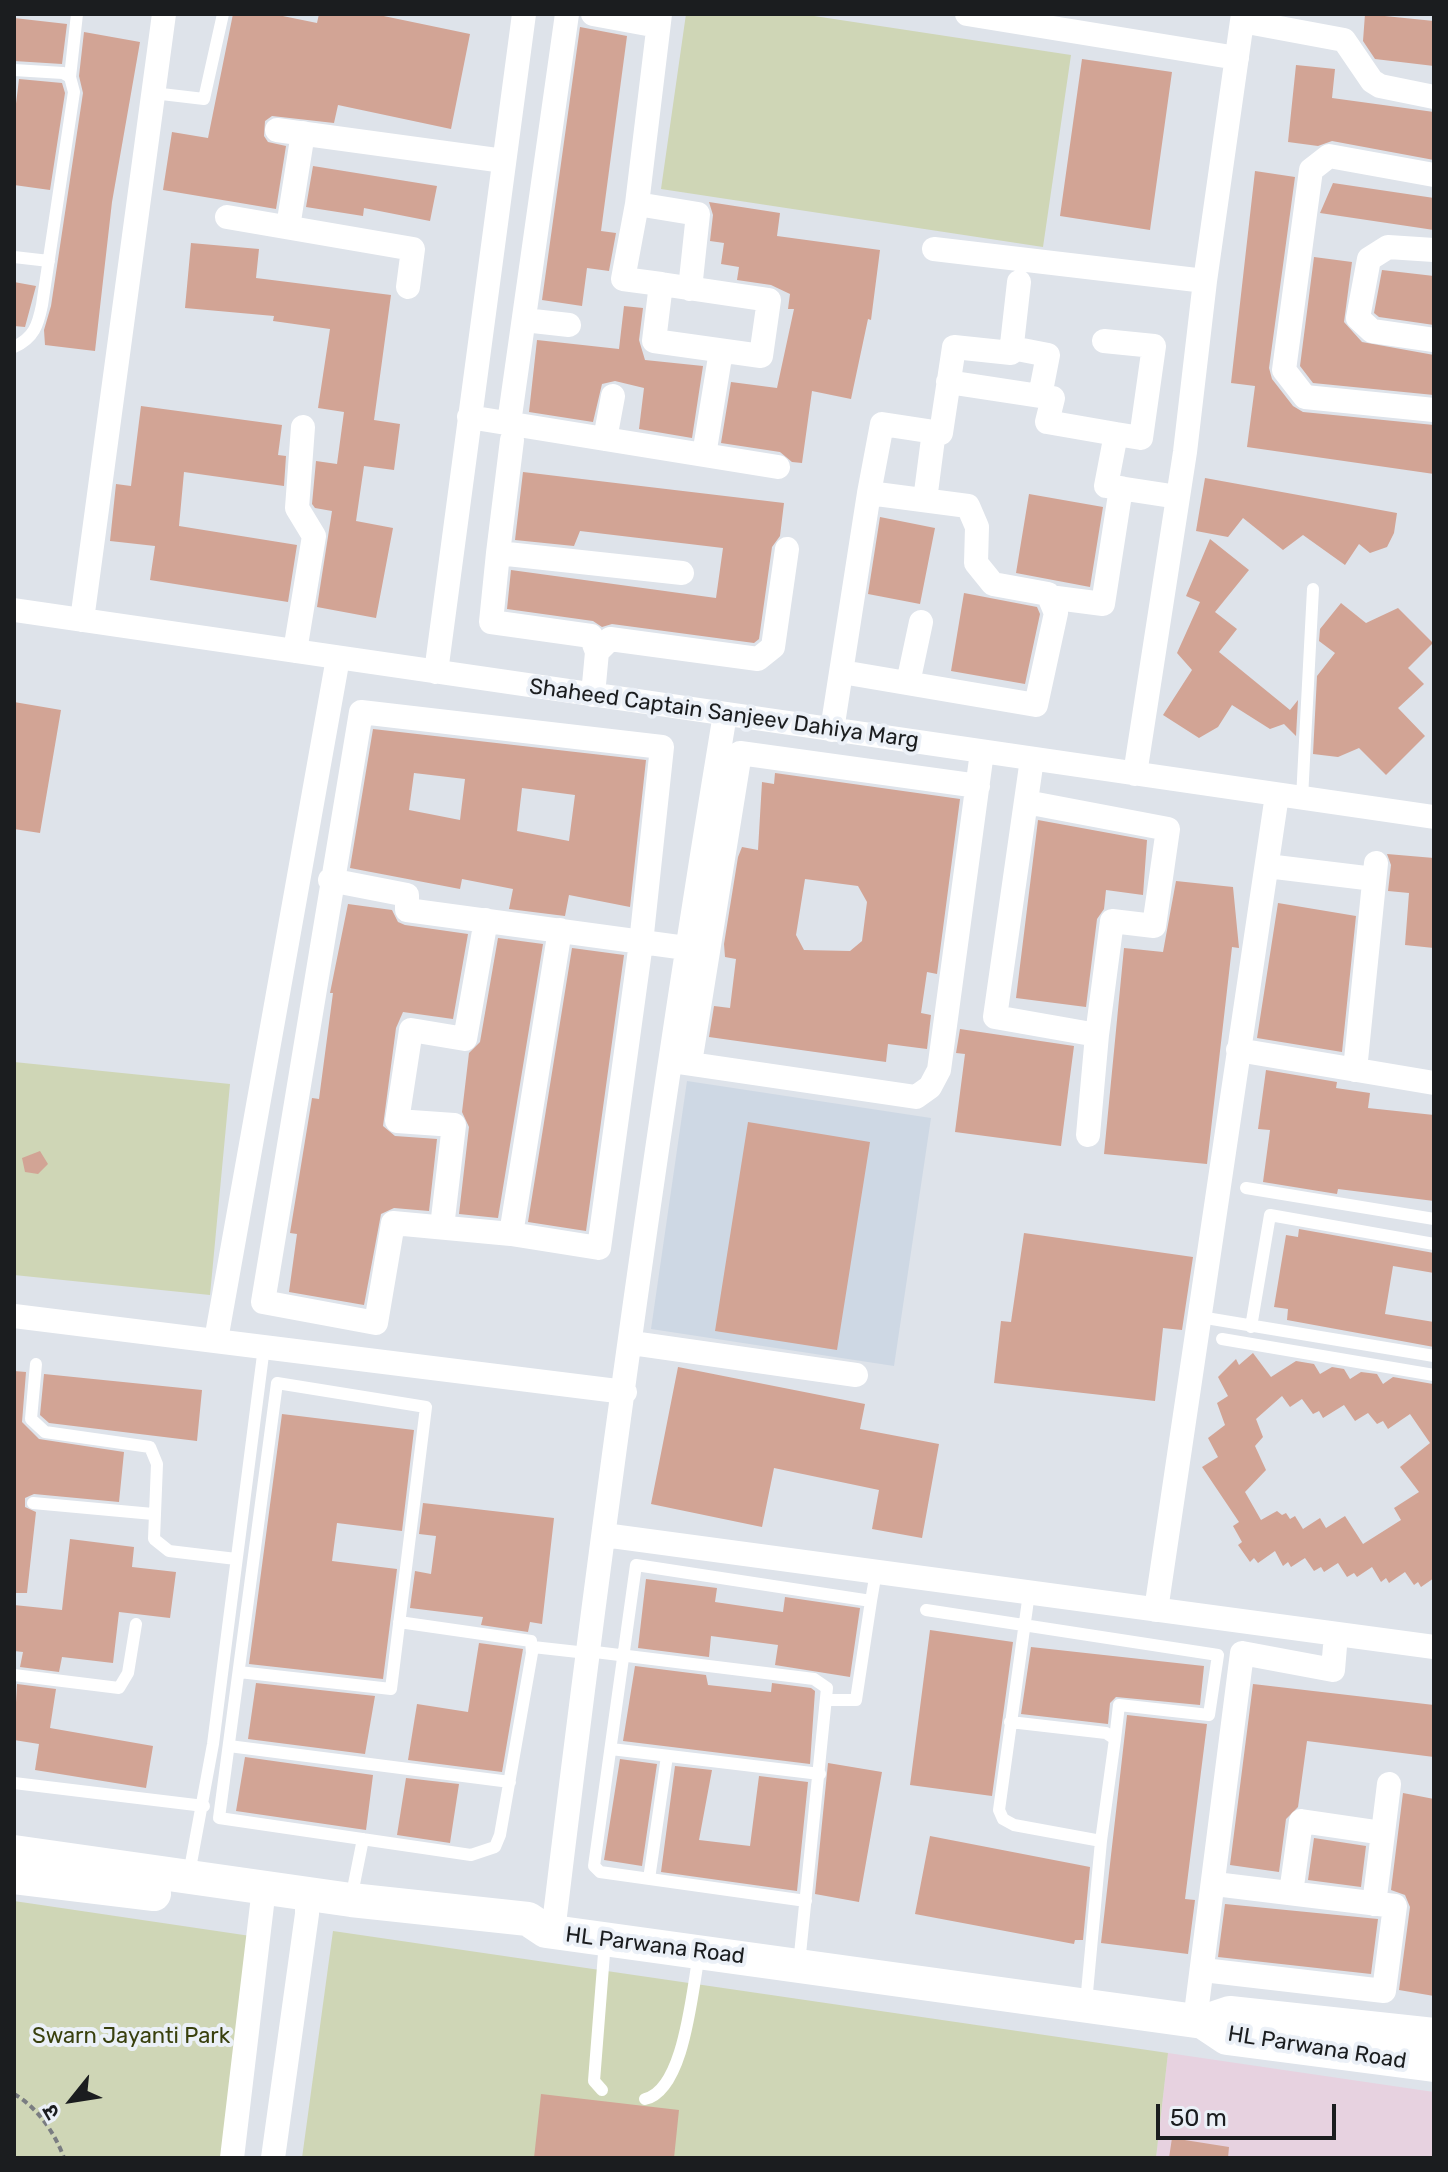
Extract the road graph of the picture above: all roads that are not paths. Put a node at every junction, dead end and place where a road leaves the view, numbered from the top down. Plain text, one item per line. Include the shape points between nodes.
1 (77, 14) edge
2 (164, 14) edge
3 (223, 14) edge
4 (524, 14) edge
5 (567, 14) edge
6 (593, 14) edge
7 (967, 14) edge
8 (1242, 17) edge
9 (659, 20) edge
10 (1237, 58) junction
11 (14, 70) edge
12 (70, 77) junction
13 (153, 93) junction
14 (1434, 97) edge
15 (277, 130) dead end
16 (303, 133) junction
17 (504, 161) junction
18 (1434, 175) edge
19 (637, 204) junction
20 (227, 217) dead end
21 (288, 227) junction
22 (934, 249) dead end
23 (1434, 250) edge
24 (14, 257) edge
25 (49, 261) junction
26 (1205, 281) junction
27 (1019, 282) dead end
28 (661, 284) junction
29 (408, 287) dead end
30 (690, 289) junction
31 (524, 320) junction
32 (569, 325) dead end
33 (1434, 340) edge
34 (1104, 341) dead end
35 (14, 347) edge
36 (1012, 348) junction
37 (721, 351) junction
38 (948, 382) junction
39 (613, 396) dead end
40 (1040, 396) junction
41 (1434, 410) edge
42 (468, 425) junction
43 (303, 427) dead end
44 (934, 431) junction
45 (510, 432) junction
46 (1116, 434) junction
47 (605, 439) junction
48 (704, 455) junction
49 (1121, 488) junction
50 (869, 493) junction
51 (1178, 497) junction
52 (925, 500) junction
53 (787, 549) dead end
54 (498, 553) junction
55 (682, 573) dead end
56 (1313, 589) dead end
57 (1049, 597) junction
58 (14, 610) edge
59 (82, 620) junction
60 (921, 622) dead end
61 (295, 651) junction
62 (597, 652) junction
63 (338, 658) junction
64 (436, 672) junction
65 (842, 672) junction
66 (908, 683) junction
67 (593, 695) junction
68 (725, 714) junction
69 (832, 730) junction
70 (982, 752) junction
71 (1032, 759) junction
72 (1135, 774) junction
73 (978, 786) junction
74 (1290, 797) junction
75 (1026, 802) junction
76 (1434, 817) edge
77 (1267, 866) junction
78 (330, 880) junction
79 (486, 920) junction
80 (560, 930) junction
81 (641, 943) junction
82 (686, 948) junction
83 (1097, 1035) junction
84 (1238, 1050) junction
85 (680, 1062) junction
86 (1355, 1070) junction
87 (1434, 1083) edge
88 (261, 1091) junction
89 (297, 1097) junction
90 (1088, 1135) dead end
91 (1246, 1188) dead end
92 (1434, 1219) edge
93 (442, 1227) junction
94 (511, 1234) junction
95 (1434, 1244) edge
96 (14, 1316) edge
97 (1200, 1317) junction
98 (1251, 1327) junction
99 (1222, 1339) dead end
100 (216, 1340) junction
101 (632, 1343) junction
102 (264, 1347) junction
103 (1434, 1356) edge
104 (36, 1364) dead end
105 (856, 1375) dead end
106 (1434, 1375) edge
107 (625, 1392) junction
108 (33, 1503) dead end
109 (153, 1514) junction
110 (604, 1535) junction
111 (236, 1559) junction
112 (876, 1572) junction
113 (1029, 1593) junction
114 (871, 1601) junction
115 (926, 1610) dead end
116 (1156, 1610) junction
117 (399, 1622) junction
118 (136, 1624) dead end
119 (1024, 1626) junction
120 (1336, 1634) junction
121 (533, 1647) junction
122 (1434, 1647) edge
123 (587, 1652) junction
124 (626, 1656) junction
125 (239, 1672) junction
126 (14, 1675) edge
127 (828, 1700) junction
128 (1010, 1722) junction
129 (1115, 1739) junction
130 (229, 1746) junction
131 (611, 1749) junction
132 (667, 1756) junction
133 (820, 1774) junction
134 (510, 1782) junction
135 (14, 1783) edge
136 (1389, 1784) dead end
137 (204, 1806) junction
138 (1383, 1833) junction
139 (363, 1839) junction
140 (1101, 1841) junction
141 (14, 1852) edge
142 (189, 1875) junction
143 (14, 1877) edge
144 (649, 1879) junction
145 (1215, 1884) junction
146 (1291, 1893) junction
147 (264, 1898) junction
148 (351, 1900) junction
149 (806, 1901) junction
150 (307, 1904) junction
151 (1374, 1904) junction
152 (550, 1932) junction
153 (605, 1939) junction
154 (699, 1952) junction
155 (799, 1964) junction
156 (1203, 1970) junction
157 (1086, 2007) junction
158 (1199, 2022) junction
159 (1434, 2035) edge
160 (1434, 2065) edge
161 (602, 2090) dead end
162 (645, 2099) dead end
163 (232, 2158) edge
164 (273, 2158) edge

1 - 12 lane
2 - 13 street
3 - 13 lane via 204,99
4 - 17 street
5 - 31 street
6 - 9 street
7 - 10 street
8 - 10 street
8 - 14 street via 1344,40 1372,81
9 - 19 street
10 - 26 street
11 - 12 lane
12 - 25 lane via 74,92
13 - 59 street
15 - 16 street
16 - 17 street
16 - 21 street
17 - 42 street
18 - 41 street via 1329,156 1311,170 1284,370 1305,397
19 - 28 street via 623,279
19 - 30 street via 698,214
20 - 21 street
21 - 29 street via 413,249
22 - 26 street
23 - 33 street via 1388,247 1369,259 1358,318 1372,331
24 - 25 lane
25 - 35 lane via 37,328
26 - 51 street
27 - 36 street
28 - 30 street
28 - 37 street via 654,341
30 - 37 street via 769,300 761,356
31 - 32 street
31 - 45 street
34 - 46 street via 1154,346 1141,438
36 - 38 street via 1011,353 954,347
36 - 40 street via 1048,355
37 - 48 street
38 - 40 street
38 - 44 street via 941,433
39 - 47 street
40 - 46 street via 1053,398 1047,422
42 - 45 street
42 - 64 street
43 - 61 street via 297,508 314,536
44 - 50 street via 882,424
44 - 52 street
45 - 47 street
45 - 48 street via 777,472
45 - 54 street
46 - 49 street via 1106,486
47 - 48 street
49 - 51 street
49 - 57 street via 1103,604
50 - 52 street
50 - 65 street
51 - 72 street
52 - 57 street via 968,506 977,527 976,563 993,584
53 - 62 street via 773,647 758,659 610,639
54 - 55 street
54 - 62 street via 491,622 591,636
56 - 74 lane
57 - 66 street via 1056,613 1036,705
58 - 59 street, Shaheed Captain Sanjeev Dahiya Marg
59 - 61 street, Shaheed Captain Sanjeev Dahiya Marg
60 - 66 street
61 - 63 street, Shaheed Captain Sanjeev Dahiya Marg
62 - 67 street
63 - 64 street, Shaheed Captain Sanjeev Dahiya Marg
63 - 88 street
64 - 67 street, Shaheed Captain Sanjeev Dahiya Marg
65 - 66 street
65 - 69 street
67 - 68 street, Shaheed Captain Sanjeev Dahiya Marg
68 - 69 street, Shaheed Captain Sanjeev Dahiya Marg
68 - 82 street
69 - 70 street, Shaheed Captain Sanjeev Dahiya Marg
70 - 71 street, Shaheed Captain Sanjeev Dahiya Marg
70 - 73 street
71 - 72 street, Shaheed Captain Sanjeev Dahiya Marg
71 - 75 street
72 - 74 street, Shaheed Captain Sanjeev Dahiya Marg
73 - 85 street via 740,753
73 - 85 street via 939,1070 930,1087 916,1097
74 - 76 street, Shaheed Captain Sanjeev Dahiya Marg
74 - 77 street
75 - 83 street via 995,1017
75 - 83 street via 1168,829 1154,926 1112,921
77 - 84 street
77 - 86 street via 1375,871
78 - 79 street via 407,895 407,910
78 - 81 street via 361,712 662,747
78 - 89 street
79 - 80 street
79 - 93 street via 465,1039 411,1030 397,1121 454,1125
80 - 81 street
80 - 94 street
81 - 82 street
81 - 94 street via 599,1248
82 - 85 street
83 - 90 street
84 - 86 street
84 - 97 street
85 - 101 street
86 - 87 street
88 - 89 street
88 - 100 street
89 - 93 street via 263,1302 376,1323 393,1223
91 - 92 lane
93 - 94 street
95 - 98 lane via 1270,1215
96 - 100 street
97 - 98 lane
97 - 116 street
98 - 103 lane
99 - 106 lane
100 - 102 street
101 - 105 street
101 - 107 street
102 - 107 street
102 - 111 lane
104 - 109 lane via 34,1425 45,1432 150,1447 157,1464
107 - 110 street
108 - 109 lane
109 - 111 lane via 154,1539 161,1548
110 - 112 street
110 - 123 street
111 - 137 lane
112 - 113 street
112 - 114 lane
113 - 116 street
113 - 119 lane
114 - 124 lane via 636,1565
114 - 127 lane via 856,1700
115 - 119 lane
116 - 120 street
117 - 121 lane via 525,1639
117 - 125 lane via 391,1689
117 - 125 lane via 426,1407 277,1383
118 - 126 lane via 128,1673 119,1688
119 - 128 lane
119 - 129 lane via 1218,1655 1209,1715 1119,1705
120 - 122 street
120 - 145 street via 1333,1670 1242,1653
121 - 123 lane
121 - 134 lane
123 - 124 lane
123 - 152 street
124 - 127 lane via 814,1679 827,1688
124 - 131 lane
125 - 130 lane
127 - 133 lane
128 - 129 lane via 1106,1733
128 - 140 lane via 999,1800 1003,1819
129 - 140 lane
130 - 134 lane
130 - 139 lane via 219,1818
131 - 132 lane
131 - 144 lane via 594,1866 600,1872
132 - 133 lane
132 - 144 lane
133 - 149 lane
134 - 139 lane via 500,1835 495,1847 484,1853
135 - 137 lane
136 - 138 street
137 - 142 lane
138 - 146 street via 1301,1821
138 - 151 street
139 - 148 lane
140 - 157 lane
141 - 142 street, HL Parwana Road
142 - 147 street, HL Parwana Road
143 - 147 street
144 - 149 lane
145 - 146 street
145 - 156 street
146 - 151 street
147 - 150 street, HL Parwana Road
147 - 163 street
148 - 150 street, HL Parwana Road
148 - 152 street, HL Parwana Road via 528,1919
149 - 155 lane
150 - 152 street via 525,1940
150 - 164 street
151 - 156 street via 1395,1906 1384,1991
152 - 153 street, HL Parwana Road
153 - 154 street, HL Parwana Road
153 - 161 lane via 594,2081
154 - 155 street, HL Parwana Road
154 - 162 lane via 678,2058 660,2092
155 - 157 street, HL Parwana Road
156 - 158 street
157 - 158 street, HL Parwana Road
158 - 159 street, HL Parwana Road via 1230,2013
158 - 160 street, HL Parwana Road via 1227,2038

